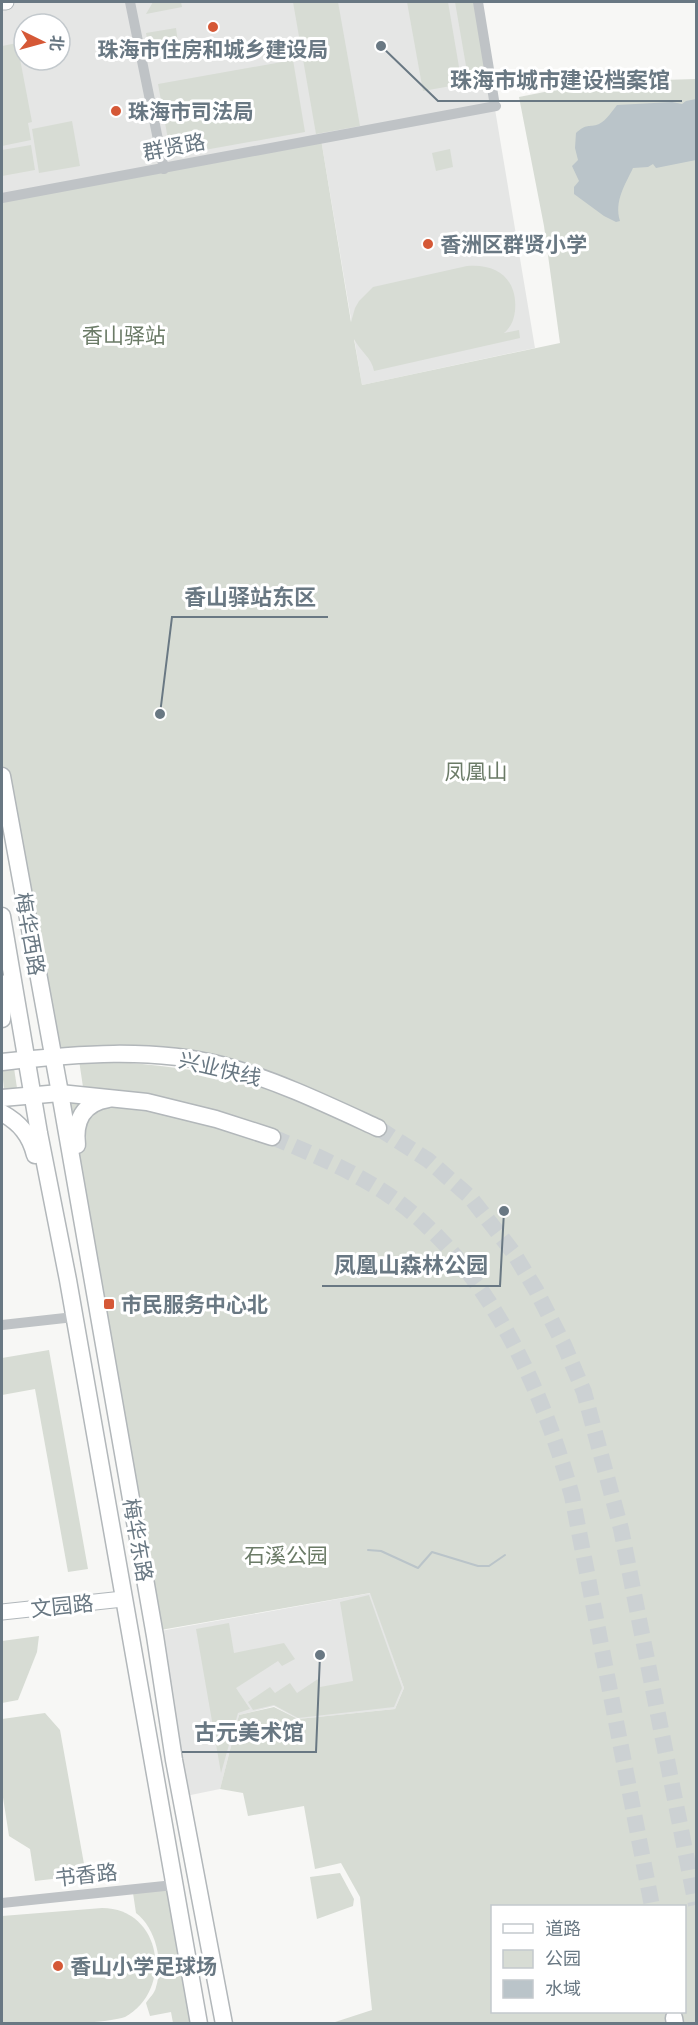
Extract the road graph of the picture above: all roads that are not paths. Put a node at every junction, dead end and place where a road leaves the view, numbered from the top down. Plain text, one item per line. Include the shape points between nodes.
1 (2, 2) edge
2 (6, 2) edge
3 (130, 2) edge
4 (478, 2) edge
5 (164, 169) junction
6 (2, 198) edge
7 (2, 776) edge
8 (2, 916) edge
9 (4, 937) junction
10 (2, 1019) edge
11 (52, 1056) junction
12 (26, 1059) junction
13 (2, 1062) edge
14 (60, 1093) junction
15 (33, 1095) junction
16 (2, 1098) edge
17 (114, 1098) junction
18 (2, 1113) edge
19 (378, 1128) tunnel mouth
20 (272, 1137) tunnel mouth
21 (90, 1268) junction
22 (68, 1280) junction
23 (74, 1317) junction
24 (2, 1325) edge
25 (123, 1599) junction
26 (2, 1612) edge
27 (174, 1885) junction
28 (2, 1903) edge
29 (199, 2024) edge
30 (224, 2024) edge

1 - 2 street
3 - 5 street
4 - 5 street, 群贤路 via 495,103
5 - 6 street, 群贤路
7 - 11 main road, 梅华西路
8 - 9 main road, 梅华西路
9 - 10 main road via 6,992
9 - 12 main road, 梅华西路
11 - 12 main road, 兴业快线
11 - 14 main road, 梅华东路
11 - 19 main road, 兴业快线 via 139,1055 223,1066 292,1089
12 - 13 main road, 兴业快线
12 - 15 main road, 梅华西路
14 - 15 main road
14 - 17 main road
14 - 21 main road, 梅华东路
15 - 16 main road
15 - 22 main road, 梅华东路
17 - 20 main road via 188,1111
17 - 21 main road via 88,1106 76,1127 91,1230
18 - 22 main road via 22,1127 32,1144 52,1242
21 - 30 main road, 梅华东路 via 174,1760
22 - 23 main road, 梅华东路
23 - 24 street
23 - 25 main road, 梅华东路
25 - 26 street, 文园路
25 - 27 main road, 梅华东路
27 - 28 street, 书香路
27 - 29 main road, 梅华东路

